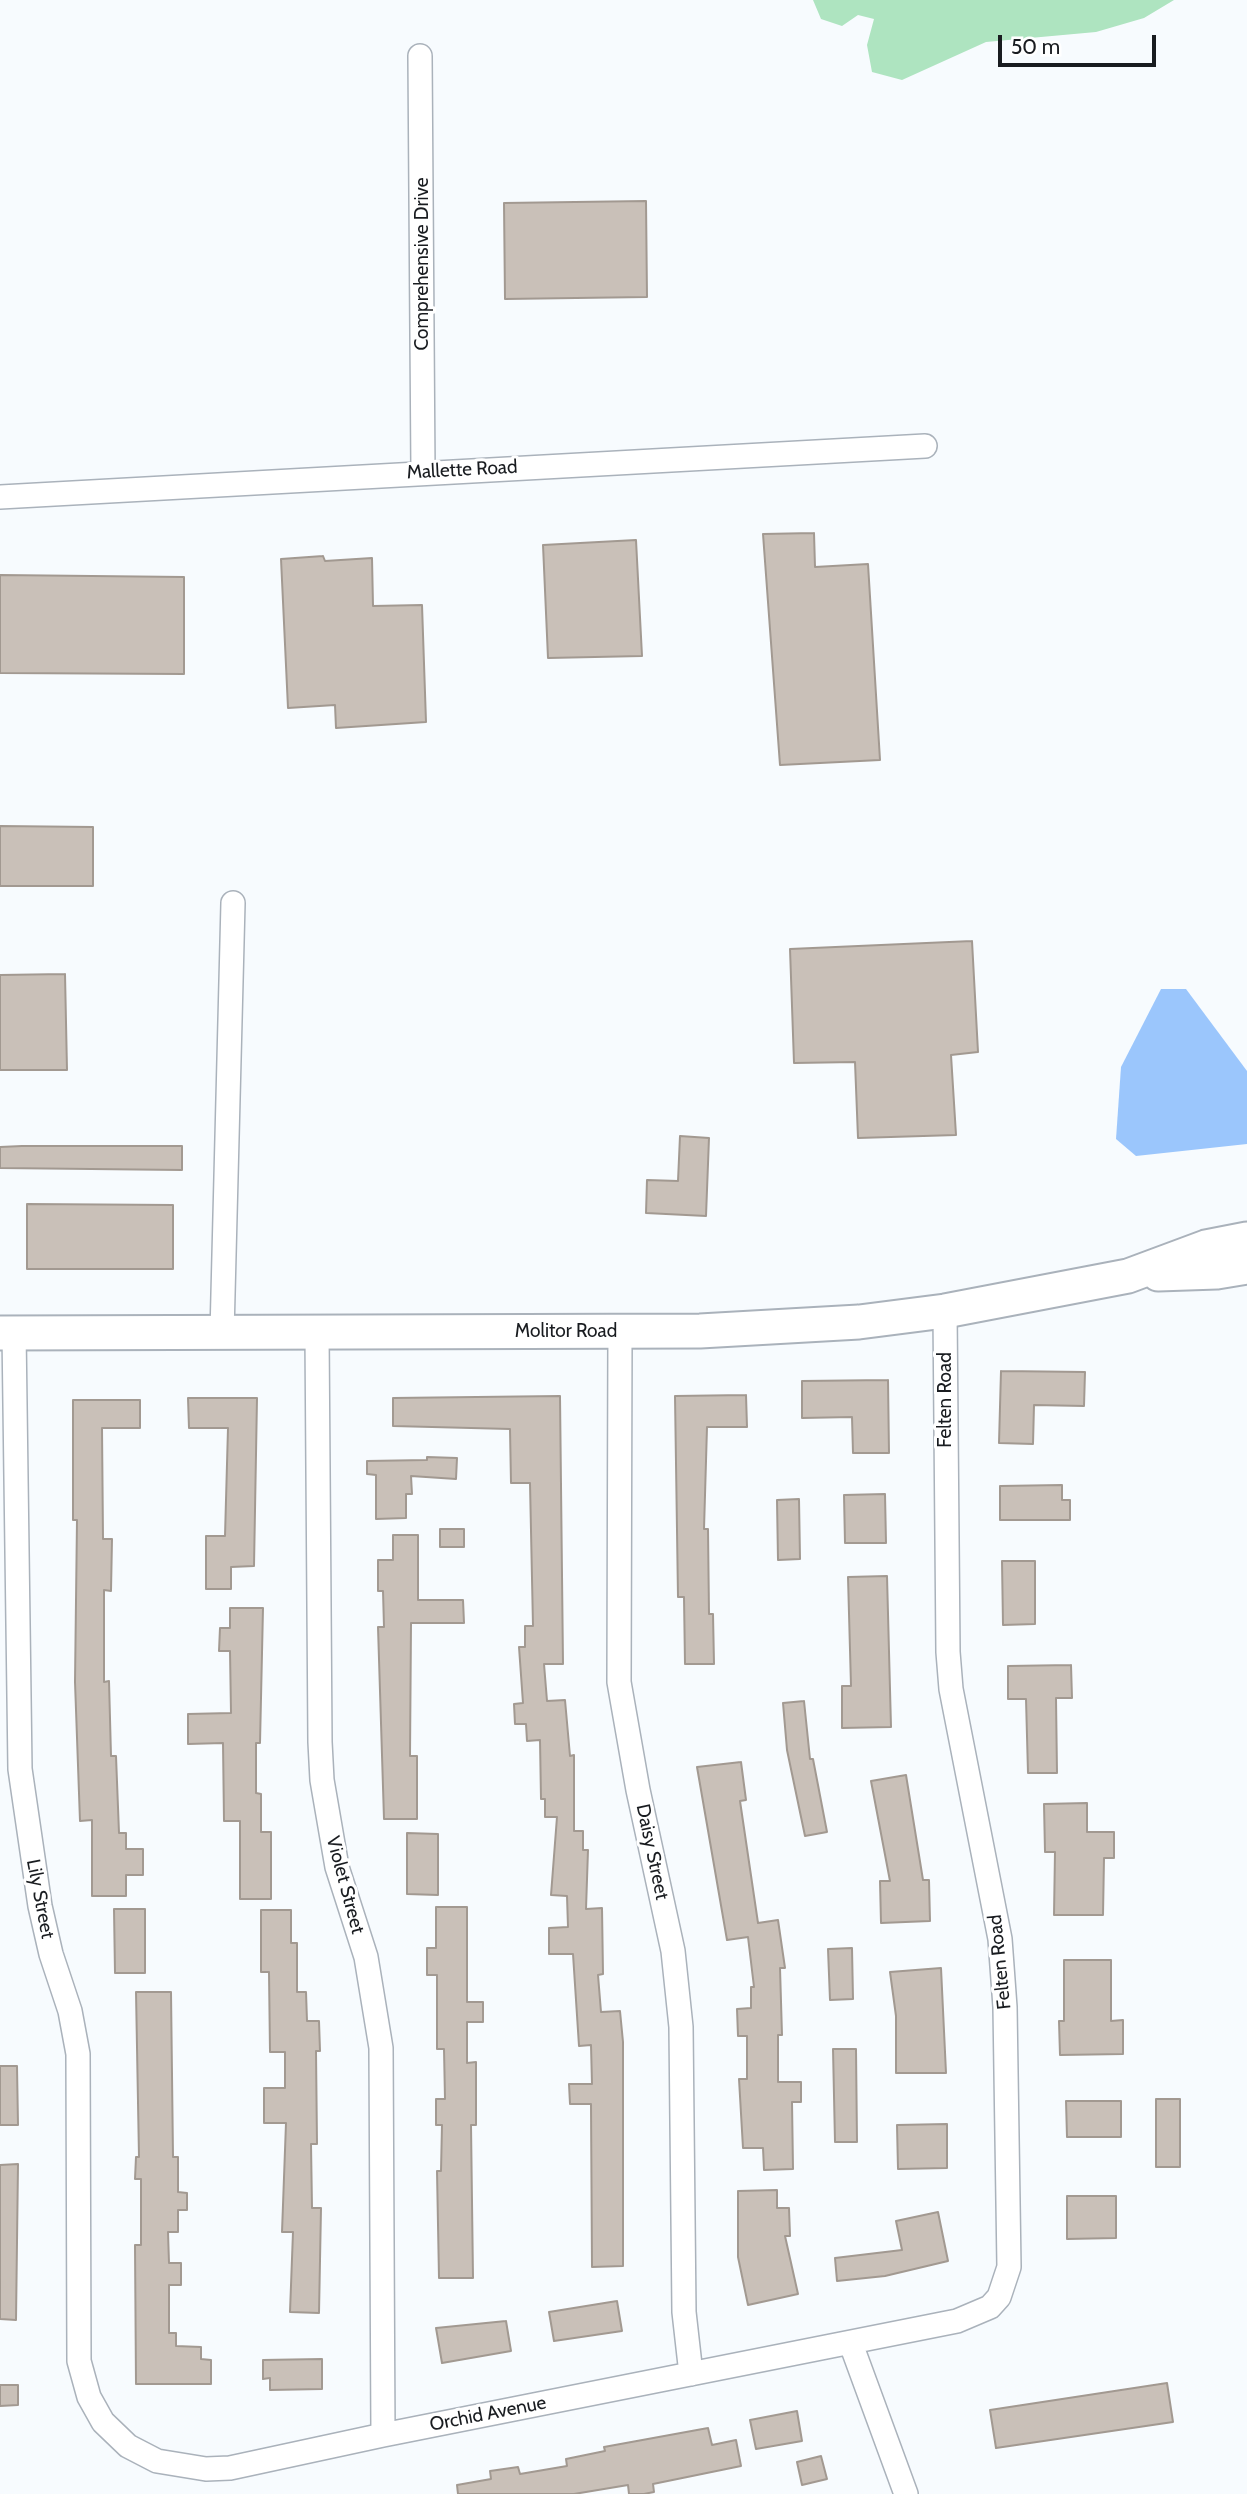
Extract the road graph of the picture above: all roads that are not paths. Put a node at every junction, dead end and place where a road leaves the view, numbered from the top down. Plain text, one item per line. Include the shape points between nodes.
1 (420, 56) dead end
2 (925, 446) dead end
3 (424, 472) junction
4 (0, 497) edge
5 (233, 904) dead end
6 (1247, 1239) edge
7 (1247, 1267) edge
8 (1128, 1276) junction
9 (945, 1311) junction
10 (620, 1331) junction
11 (7, 1333) edge
12 (222, 1333) junction
13 (317, 1333) junction
14 (851, 2344) junction
15 (691, 2374) junction
16 (383, 2435) junction
17 (128, 2446) joint
18 (906, 2494) edge

1 - 3 street, Comprehensive Drive
2 - 3 street, Mallette Road
3 - 4 street, Mallette Road
5 - 12 street
6 - 8 street via 1206,1247
7 - 8 street
8 - 9 street, Molitor Road
9 - 10 street, Molitor Road via 780,1327
9 - 14 street, Felten Road via 948,1651 951,1689 1000,1939 1009,2267 999,2297 975,2315
10 - 13 street, Molitor Road
10 - 15 street, Daisy Street via 619,1682 673,1951 681,2027 684,2312
11 - 12 street, Molitor Road
11 - 17 street, Lily Street via 20,1769 40,1906 78,2054 79,2361 98,2414
12 - 13 street, Molitor Road
13 - 16 street, Violet Street via 322,1780 337,1867 366,1957 381,2048
14 - 15 street, Orchid Avenue
14 - 18 street
15 - 16 street, Orchid Avenue
16 - 17 street, Orchid Avenue via 218,2469 157,2461

